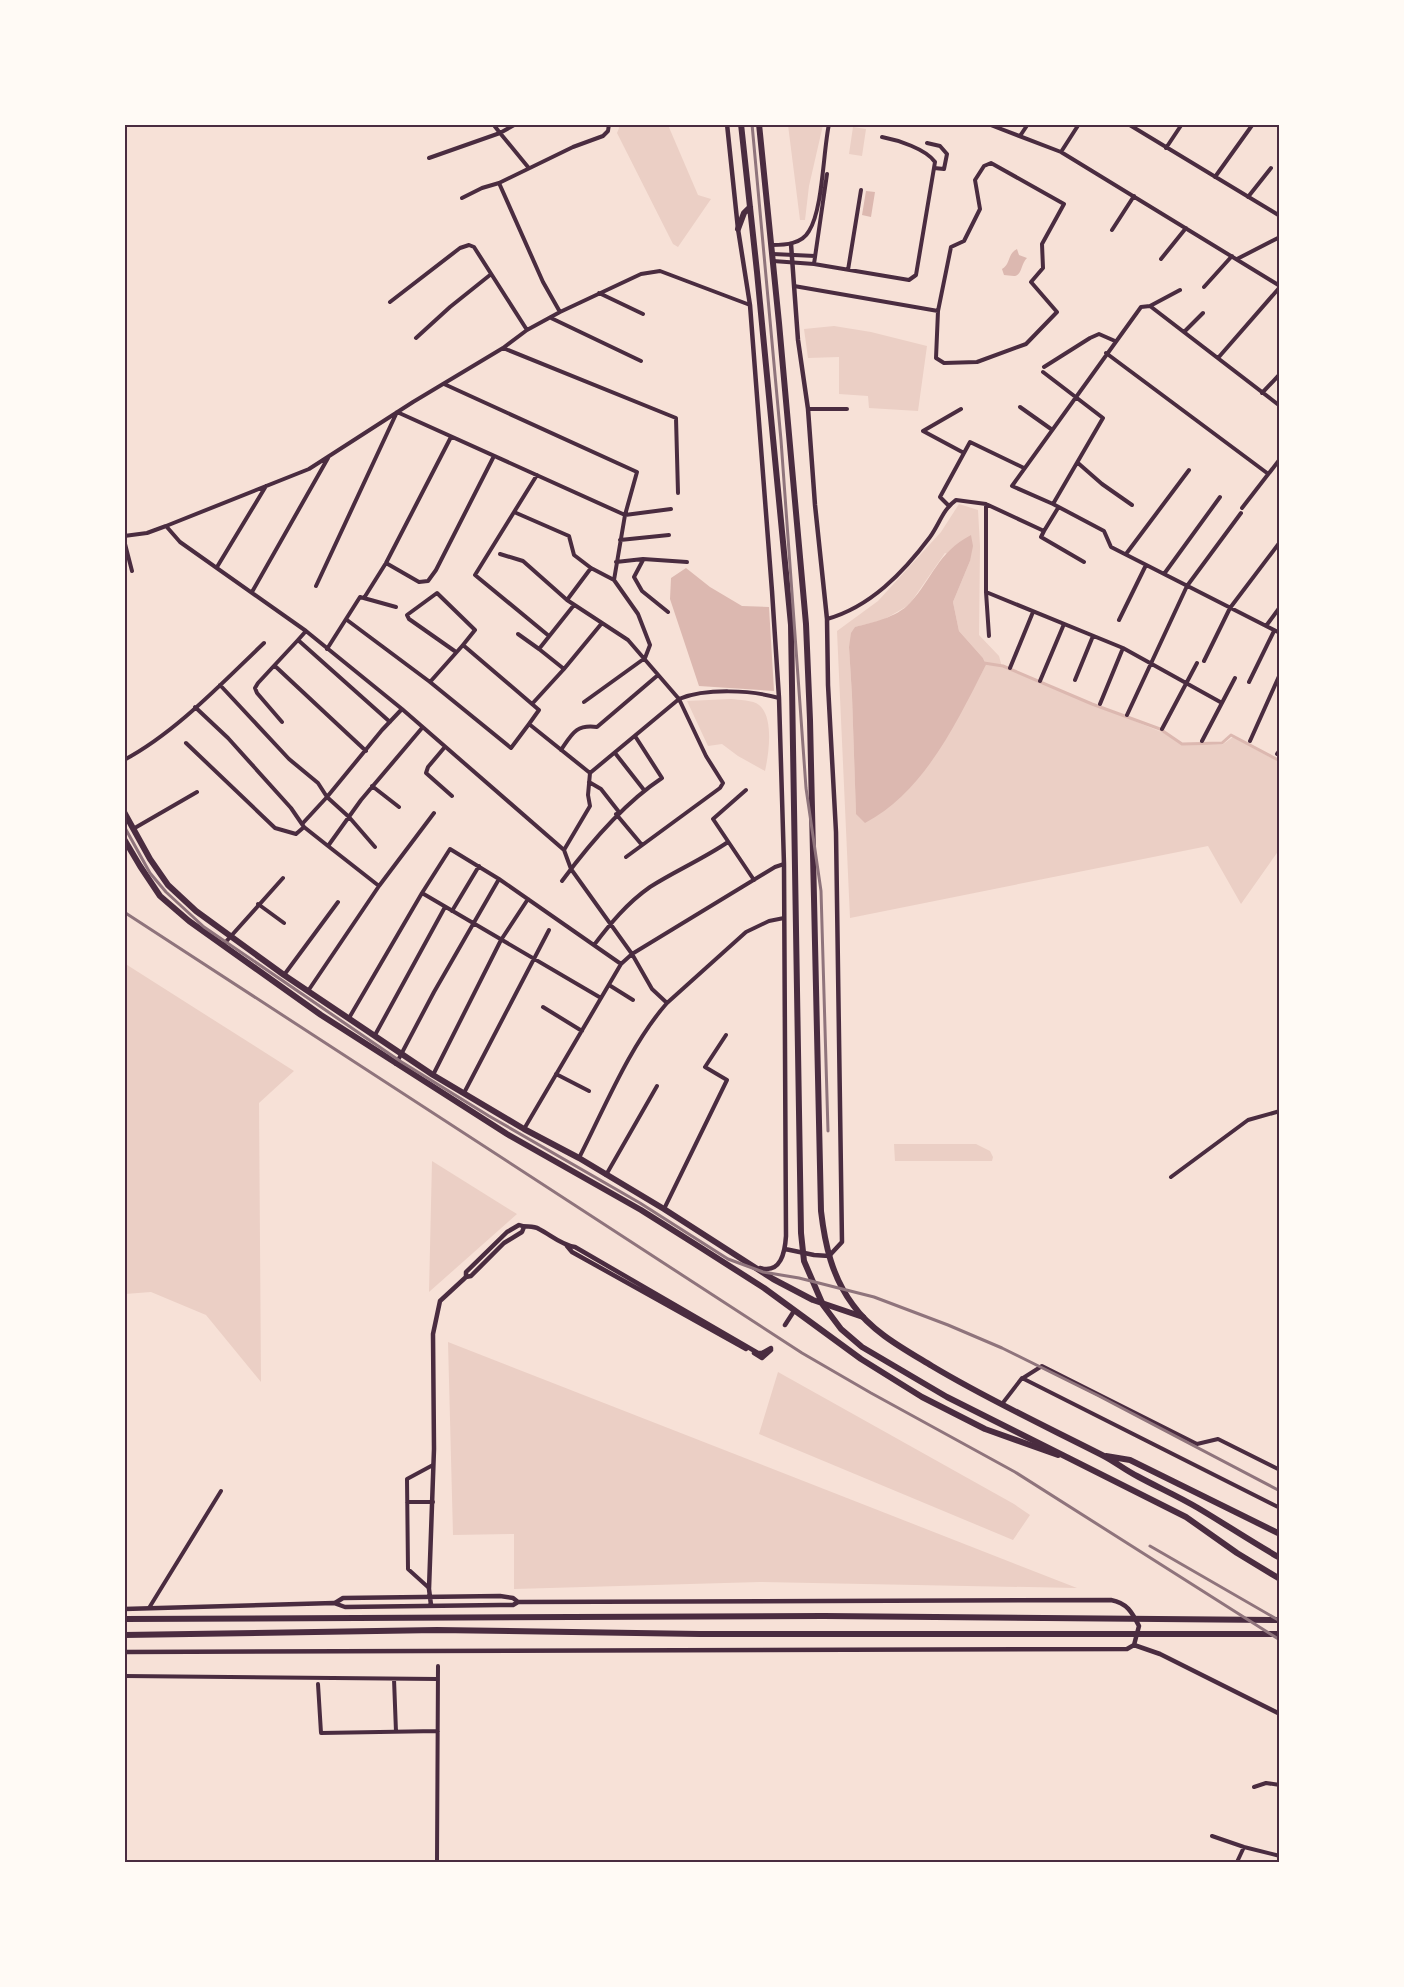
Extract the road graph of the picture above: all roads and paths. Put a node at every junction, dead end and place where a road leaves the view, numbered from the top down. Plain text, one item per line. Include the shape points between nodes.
1 (493, 124) edge
2 (516, 124) edge
3 (609, 124) edge
4 (727, 124) edge
5 (741, 124) edge
6 (759, 124) edge
7 (829, 124) edge
8 (988, 124) edge
9 (1028, 124) edge
10 (1079, 124) edge
11 (1128, 124) edge
12 (1182, 124) edge
13 (1253, 124) edge
14 (500, 133) junction
15 (1020, 136) junction
16 (882, 137) dead end
17 (927, 143) dead end
18 (1166, 148) junction
19 (1060, 152) junction
20 (429, 158) dead end
21 (528, 167) junction
22 (934, 168) junction
23 (1271, 168) dead end
24 (827, 174) dead end
25 (1215, 177) junction
26 (499, 183) junction
27 (861, 190) dead end
28 (1134, 196) junction
29 (1248, 197) junction
30 (462, 198) dead end
31 (750, 207) junction
32 (1280, 216) edge
33 (1186, 228) junction
34 (738, 229) junction
35 (1112, 230) dead end
36 (1280, 237) edge
37 (791, 244) junction
38 (772, 245) junction
39 (791, 254) junction
40 (815, 256) junction
41 (773, 257) junction
42 (1234, 258) junction
43 (1161, 259) dead end
44 (792, 261) junction
45 (814, 264) junction
46 (848, 270) junction
47 (490, 275) junction
48 (793, 285) junction
49 (1204, 286) dead end
50 (1280, 286) edge
51 (1180, 290) dead end
52 (599, 293) junction
53 (390, 302) dead end
54 (750, 305) junction
55 (1150, 306) junction
56 (938, 311) junction
57 (560, 312) junction
58 (1203, 313) dead end
59 (643, 314) dead end
60 (551, 318) junction
61 (527, 330) junction
62 (1184, 332) junction
63 (416, 338) dead end
64 (1115, 341) junction
65 (503, 348) junction
66 (1106, 353) junction
67 (1218, 358) junction
68 (641, 361) dead end
69 (1280, 374) edge
70 (443, 384) junction
71 (1262, 393) junction
72 (1076, 396) junction
73 (1280, 406) edge
74 (1020, 407) dead end
75 (808, 409) junction
76 (847, 409) dead end
77 (961, 409) dead end
78 (397, 412) junction
79 (1052, 429) junction
80 (451, 437) junction
81 (964, 453) junction
82 (494, 456) junction
83 (328, 458) junction
84 (1280, 459) edge
85 (1078, 462) junction
86 (1024, 468) junction
87 (1190, 470) dead end
88 (1267, 473) junction
89 (537, 475) junction
90 (267, 485) junction
91 (678, 493) dead end
92 (1220, 497) dead end
93 (986, 504) junction
94 (1053, 504) junction
95 (948, 505) junction
96 (1132, 505) dead end
97 (1058, 508) junction
98 (1242, 508) dead end
99 (671, 509) dead end
100 (514, 512) junction
101 (1241, 513) dead end
102 (625, 515) junction
103 (166, 526) junction
104 (1044, 531) junction
105 (669, 535) dead end
106 (124, 538) edge
107 (620, 540) junction
108 (1280, 542) edge
109 (500, 554) dead end
110 (1126, 554) junction
111 (643, 559) junction
112 (616, 562) junction
113 (687, 562) dead end
114 (1084, 562) dead end
115 (386, 563) junction
116 (1146, 565) junction
117 (217, 567) junction
118 (591, 568) junction
119 (132, 571) dead end
120 (1164, 574) junction
121 (614, 580) junction
122 (316, 586) dead end
123 (1187, 586) junction
124 (252, 592) junction
125 (986, 592) junction
126 (364, 598) junction
127 (567, 600) junction
128 (574, 605) junction
129 (396, 607) dead end
130 (1280, 607) edge
131 (1230, 608) junction
132 (668, 612) dead end
133 (1034, 612) junction
134 (827, 619) junction
135 (347, 620) junction
136 (1119, 620) dead end
137 (602, 623) junction
138 (1064, 624) junction
139 (1266, 626) junction
140 (1274, 631) junction
141 (306, 632) junction
142 (1280, 633) edge
143 (518, 634) dead end
144 (549, 636) junction
145 (989, 636) dead end
146 (1093, 636) junction
147 (298, 640) junction
148 (264, 643) dead end
149 (463, 645) junction
150 (1123, 648) junction
151 (327, 649) junction
152 (538, 649) junction
153 (456, 652) junction
154 (645, 658) junction
155 (1204, 661) dead end
156 (1151, 662) junction
157 (1197, 663) dead end
158 (275, 666) junction
159 (1010, 668) dead end
160 (564, 669) junction
161 (1280, 674) edge
162 (658, 675) junction
163 (1235, 678) dead end
164 (1075, 680) dead end
165 (1040, 681) dead end
166 (430, 682) junction
167 (1249, 682) dead end
168 (1186, 684) junction
169 (220, 685) junction
170 (778, 698) junction
171 (679, 699) junction
172 (584, 702) dead end
173 (1222, 703) junction
174 (532, 704) junction
175 (1100, 704) dead end
176 (195, 707) junction
177 (402, 709) junction
178 (1127, 716) dead end
179 (282, 722) dead end
180 (390, 722) junction
181 (529, 724) junction
182 (422, 728) junction
183 (1162, 729) dead end
184 (635, 736) junction
185 (1203, 741) dead end
186 (1250, 741) dead end
187 (186, 743) dead end
188 (444, 748) junction
189 (561, 750) junction
190 (366, 751) junction
191 (615, 753) junction
192 (124, 760) edge
193 (590, 773) junction
194 (589, 782) junction
195 (372, 786) junction
196 (644, 790) junction
197 (746, 790) dead end
198 (197, 792) dead end
199 (452, 796) dead end
200 (327, 797) junction
201 (399, 807) dead end
202 (124, 812) edge
203 (434, 813) dead end
204 (618, 813) junction
205 (349, 817) junction
206 (304, 825) junction
207 (133, 829) junction
208 (124, 839) edge
209 (728, 842) junction
210 (642, 845) junction
211 (328, 846) junction
212 (375, 847) dead end
213 (564, 850) junction
214 (626, 857) dead end
215 (784, 864) junction
216 (479, 866) junction
217 (571, 869) junction
218 (283, 878) dead end
219 (499, 879) junction
220 (754, 880) junction
221 (562, 881) dead end
222 (379, 886) junction
223 (422, 893) junction
224 (528, 899) junction
225 (339, 903) dead end
226 (258, 904) junction
227 (445, 907) junction
228 (452, 911) junction
229 (784, 918) junction
230 (284, 923) dead end
231 (475, 924) junction
232 (610, 924) junction
233 (549, 930) dead end
234 (229, 936) junction
235 (501, 940) junction
236 (223, 945) junction
237 (594, 945) junction
238 (632, 954) junction
239 (534, 957) junction
240 (621, 964) junction
241 (284, 975) junction
242 (609, 985) junction
243 (308, 991) junction
244 (601, 998) junction
245 (633, 1000) dead end
246 (668, 1003) junction
247 (543, 1007) dead end
248 (348, 1018) junction
249 (582, 1031) junction
250 (726, 1035) dead end
251 (375, 1036) junction
252 (401, 1054) junction
253 (396, 1064) junction
254 (556, 1074) junction
255 (433, 1075) junction
256 (657, 1086) dead end
257 (589, 1091) dead end
258 (464, 1093) junction
259 (1280, 1111) edge
260 (524, 1130) junction
261 (579, 1158) junction
262 (606, 1176) junction
263 (1171, 1177) dead end
264 (664, 1209) junction
265 (567, 1246) junction
266 (785, 1249) junction
267 (829, 1256) junction
268 (752, 1266) junction
269 (794, 1311) junction
270 (863, 1317) junction
271 (785, 1325) dead end
272 (1022, 1378) junction
273 (1002, 1405) junction
274 (1102, 1455) junction
275 (1067, 1459) junction
276 (433, 1465) junction
277 (1280, 1470) edge
278 (221, 1491) dead end
279 (407, 1502) junction
280 (433, 1502) junction
281 (1280, 1508) edge
282 (1280, 1534) edge
283 (1280, 1558) edge
284 (1266, 1571) junction
285 (1280, 1573) edge
286 (1280, 1579) edge
287 (429, 1589) junction
288 (430, 1597) junction
289 (518, 1602) junction
290 (334, 1603) junction
291 (431, 1605) junction
292 (124, 1609) edge
293 (149, 1609) junction
294 (124, 1619) edge
295 (1280, 1620) edge
296 (1280, 1634) edge
297 (124, 1635) edge
298 (1134, 1645) junction
299 (124, 1652) edge
300 (438, 1666) dead end
301 (124, 1676) edge
302 (394, 1679) junction
303 (438, 1679) junction
304 (318, 1684) dead end
305 (1280, 1714) edge
306 (438, 1731) junction
307 (396, 1732) junction
308 (1280, 1785) edge
309 (1254, 1787) dead end
310 (1212, 1836) dead end
311 (1244, 1847) junction
312 (1280, 1856) edge
313 (437, 1863) edge
314 (1237, 1863) edge

1 - 14 street
2 - 14 street
3 - 21 street via 603,136
4 - 34 street
5 - 31 main road
6 - 38 main road
7 - 37 street via 815,217 809,233
8 - 15 street
9 - 15 street
10 - 19 street
11 - 18 street
12 - 18 street
13 - 25 street
14 - 20 street
14 - 21 street
15 - 19 street
16 - 22 street via 901,141 932,158
17 - 22 street via 940,146 947,154 945,169
18 - 25 street
19 - 28 street
21 - 26 street
22 - 46 street via 916,275 909,280
23 - 29 street
24 - 40 street
25 - 29 street
26 - 30 street
26 - 57 street
27 - 46 street
28 - 33 street
28 - 35 street
29 - 32 street
31 - 34 main road
31 - 275 main road via 791,625 804,1261 823,1305 841,1329 862,1347 947,1397
33 - 42 street
33 - 43 street
34 - 54 street
36 - 42 street
37 - 38 street
37 - 39 street
38 - 41 main road
39 - 40 street
39 - 41 street
39 - 44 street
40 - 45 street
41 - 44 street
41 - 267 main road via 806,624 821,1211
42 - 49 street
42 - 50 street
44 - 45 street
44 - 48 street
45 - 46 street
47 - 53 street via 469,245
47 - 61 street
47 - 63 street
48 - 56 street
48 - 75 street
50 - 67 street
51 - 55 street
52 - 54 street via 641,273 660,270
52 - 57 street
52 - 59 street
54 - 170 street
55 - 62 street
55 - 64 street via 1141,307
56 - 56 street via 951,247 963,241 980,209 975,183 984,166 991,163 1064,204 1042,244 1043,268 1031,282 1057,312 1026,344 977,362 944,363 936,358
57 - 60 street
58 - 62 street
60 - 61 street
60 - 68 street
61 - 65 street
62 - 67 street
64 - 66 street
64 - 72 street via 1099,334 1043,370
65 - 70 street
65 - 91 street via 676,418
66 - 72 street
66 - 88 street
67 - 71 street
69 - 71 street
70 - 78 street
70 - 102 street via 637,472
71 - 73 street
72 - 79 street
72 - 85 street via 1103,418
74 - 79 street
75 - 76 street
75 - 134 street
77 - 81 street via 923,430
78 - 80 street
78 - 83 street
78 - 122 street
79 - 86 street
80 - 82 street
80 - 115 street
81 - 86 street via 970,442
81 - 95 street via 940,497
82 - 89 street
82 - 115 street via 428,581 419,582
83 - 90 street
83 - 124 street
84 - 88 street
85 - 94 street
85 - 96 street
86 - 94 street via 1012,486
87 - 110 street
88 - 98 street
89 - 100 street
89 - 102 street
90 - 103 street
90 - 117 street
92 - 120 street
93 - 95 street via 956,500
93 - 104 street
93 - 125 street
94 - 97 street
95 - 134 street via 931,536 888,585 845,614
97 - 104 street
97 - 110 street via 1104,531 1111,547
99 - 102 street
100 - 118 street via 569,536 574,555
100 - 144 street via 475,574
101 - 123 street
102 - 107 street
103 - 106 street
103 - 117 street via 180,542
104 - 114 street via 1041,537
105 - 107 street
106 - 119 street
107 - 112 street
108 - 131 street
109 - 127 street via 523,561
110 - 116 street
111 - 112 street
111 - 113 street
111 - 132 street via 634,577 642,591
112 - 121 street
115 - 126 street
116 - 120 street
116 - 136 street
117 - 124 street
118 - 121 street
118 - 127 street
120 - 123 street
121 - 154 street via 638,614 650,645
123 - 131 street
123 - 156 street
124 - 141 street
125 - 133 street
125 - 145 street
126 - 129 street
126 - 135 street via 360,597
127 - 128 street
128 - 137 street
128 - 144 street
130 - 139 street
131 - 139 street
131 - 155 street
133 - 138 street
133 - 159 street
134 - 267 street via 836,832 842,1242
135 - 151 street
135 - 166 street
137 - 154 street via 628,640
137 - 160 street
138 - 146 street
138 - 165 street
139 - 140 street
140 - 142 street
140 - 167 street
141 - 147 street
141 - 151 street
143 - 152 street
144 - 152 street
146 - 150 street
146 - 164 street
147 - 158 street
147 - 180 street
148 - 169 street
149 - 153 street
149 - 153 street via 475,630 437,593 407,615
149 - 174 street
150 - 156 street
150 - 175 street
151 - 177 street
152 - 160 street
153 - 166 street
154 - 162 street
154 - 172 street
156 - 168 street
156 - 178 street
157 - 168 street
158 - 179 street via 255,688
158 - 190 street
160 - 174 street
161 - 186 street
162 - 171 street
162 - 189 street via 597,727 576,729
163 - 173 street
166 - 181 street via 511,748
168 - 173 street
168 - 183 street
169 - 176 street
169 - 200 street via 289,759 318,783
170 - 171 street via 735,692 691,694
170 - 215 street
171 - 184 street
171 - 210 street via 723,783
173 - 185 street
174 - 181 street via 539,710
176 - 192 street
176 - 206 street via 228,738
177 - 180 street
177 - 182 street
180 - 190 street
181 - 189 street
182 - 188 street
182 - 195 street
184 - 191 street
184 - 196 street via 662,778
187 - 206 street via 275,828 296,834
188 - 199 street via 426,773
188 - 213 street
189 - 193 street
190 - 200 street
191 - 193 street
191 - 196 street
193 - 194 street
194 - 204 street via 601,789
194 - 213 street via 590,806
195 - 201 street
195 - 205 street
196 - 204 street
197 - 209 street via 712,819
198 - 207 street
200 - 205 street
200 - 206 street
202 - 207 main road
203 - 222 street
204 - 210 street
204 - 217 street
205 - 211 street
205 - 212 street
206 - 211 street
207 - 234 main road via 168,885
208 - 236 main road via 160,896
209 - 220 street
209 - 232 street via 651,887
210 - 214 street
211 - 222 street
213 - 217 street
215 - 220 street
215 - 229 street
216 - 219 street
216 - 223 street via 450,849
216 - 228 street
217 - 221 street
217 - 232 street
218 - 226 street
219 - 224 street
219 - 231 street
220 - 238 street
222 - 243 street
223 - 227 street
223 - 248 street
224 - 235 street
224 - 237 street
225 - 241 street
226 - 230 street
226 - 234 street
227 - 228 street
227 - 251 street
228 - 231 street
229 - 246 street via 746,932
229 - 266 street
231 - 235 street
231 - 252 street
232 - 237 street
232 - 238 street
233 - 239 street
234 - 236 street
234 - 241 main road
235 - 239 street
235 - 255 street
236 - 253 main road
237 - 240 street
238 - 240 street
238 - 246 street via 652,988
239 - 244 street
239 - 258 street
240 - 242 street
241 - 243 main road
242 - 244 street
242 - 245 street
243 - 248 main road
244 - 249 street
246 - 261 street via 643,1034
247 - 249 street
248 - 251 main road
249 - 254 street
250 - 264 street via 705,1067 727,1080
251 - 252 main road
252 - 253 street
252 - 255 main road
253 - 269 main road via 507,1134 641,1210
254 - 257 street
254 - 260 street
255 - 258 main road
256 - 262 street
258 - 260 main road
259 - 263 street via 1248,1120
260 - 261 main road
261 - 262 main road
262 - 264 main road
264 - 268 main road
265 - 265 street via 575,1247 758,1353 771,1350 760,1357
265 - 276 street via 535,1227 524,1227 440,1300 433,1334
266 - 267 street
266 - 268 street via 781,1260 771,1269
267 - 270 main road via 838,1280
268 - 270 main road via 813,1300
269 - 271 street
269 - 275 main road via 922,1397 985,1429
270 - 273 main road via 905,1349
272 - 273 street
272 - 277 street via 1042,1366 1197,1444 1218,1439
272 - 281 street
273 - 274 main road
274 - 282 main road via 1130,1460
274 - 283 main road
275 - 284 main road via 1186,1517
276 - 279 street via 407,1479
276 - 280 street
278 - 293 street
279 - 280 street
279 - 287 street via 408,1569
280 - 287 street
284 - 285 main road
284 - 286 main road
287 - 288 street
288 - 289 street via 500,1596
288 - 290 street via 343,1598
288 - 291 street
289 - 291 street
289 - 298 street via 1111,1600 1130,1610 1139,1626
290 - 291 street via 345,1607
290 - 293 street
292 - 293 street
294 - 295 main road via 824,1616
296 - 297 main road via 437,1630
298 - 299 street via 1127,1649
298 - 305 street
300 - 303 street
301 - 302 street
302 - 303 street
302 - 307 street
303 - 306 street
304 - 307 street via 321,1733
306 - 307 street
306 - 313 street
308 - 309 street via 1266,1783
310 - 311 street
311 - 312 street
311 - 314 street

